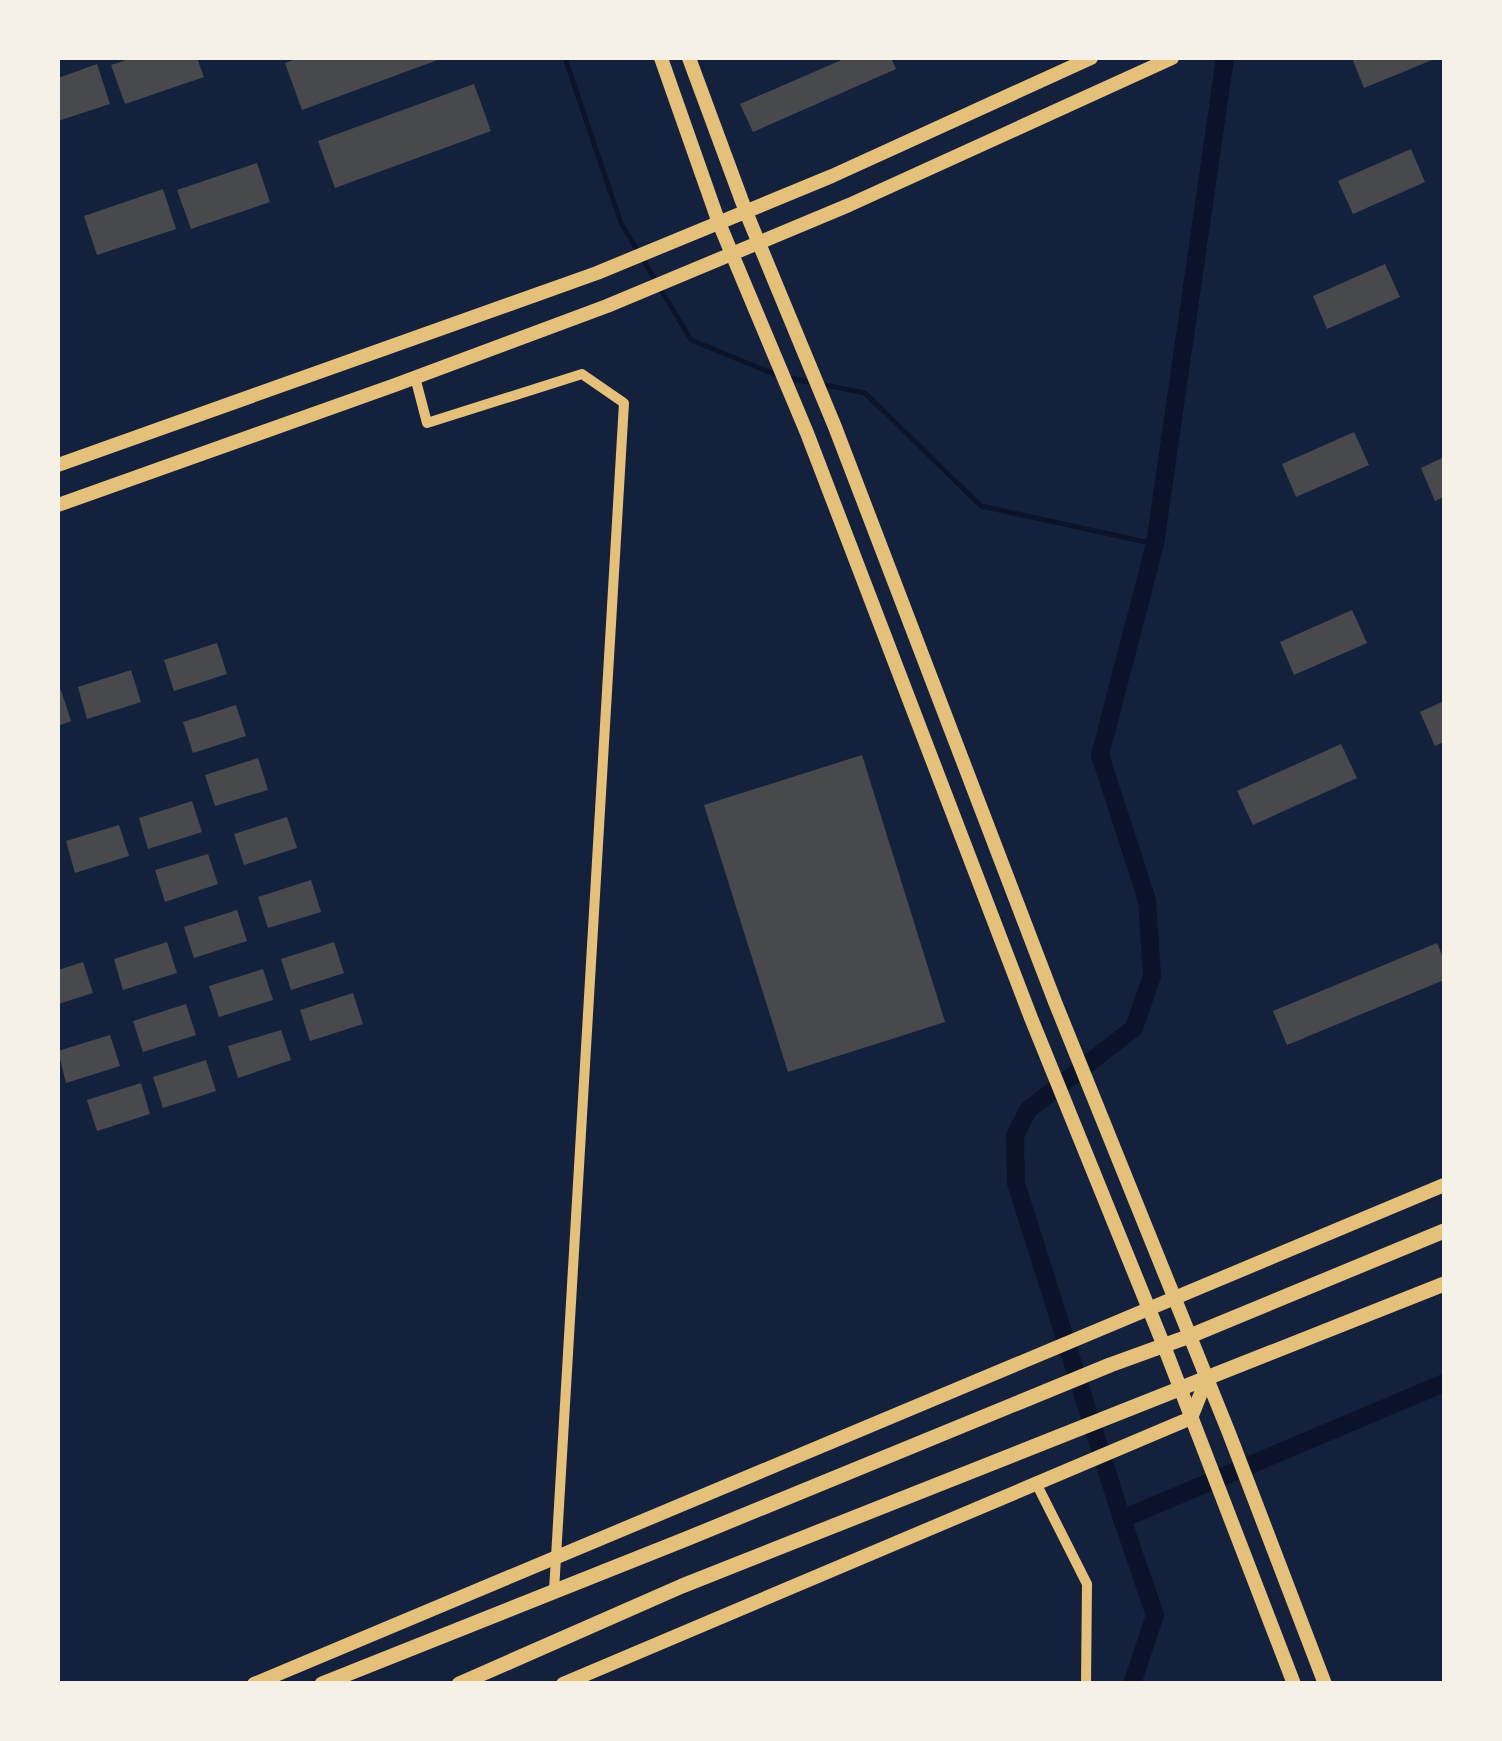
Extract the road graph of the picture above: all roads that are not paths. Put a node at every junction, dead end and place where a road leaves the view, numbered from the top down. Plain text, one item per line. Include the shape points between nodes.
1 (661, 58) edge
2 (689, 58) edge
3 (1090, 58) edge
4 (1170, 58) edge
5 (746, 212) junction
6 (719, 223) junction
7 (759, 242) junction
8 (732, 254) junction
9 (416, 378) junction
10 (58, 465) edge
11 (58, 505) edge
12 (1444, 1185) edge
13 (1444, 1231) edge
14 (1444, 1284) edge
15 (1174, 1296) junction
16 (1149, 1306) junction
17 (1190, 1336) junction
18 (1164, 1346) junction
19 (1207, 1378) junction
20 (1181, 1389) junction
21 (1191, 1418) junction
22 (1036, 1483) junction
23 (556, 1560) junction
24 (554, 1590) junction
25 (254, 1684) edge
26 (322, 1684) edge
27 (460, 1684) edge
28 (563, 1684) edge
29 (1086, 1684) edge
30 (1294, 1684) edge
31 (1325, 1684) edge

1 - 6 main road
2 - 5 main road
3 - 5 main road
4 - 7 main road
5 - 6 main road
5 - 7 main road
6 - 8 main road
6 - 10 main road via 597,273
7 - 8 main road
7 - 15 main road
8 - 9 main road
8 - 16 main road
9 - 11 main road
9 - 23 street via 427,423 582,374 624,403
12 - 15 main road
13 - 17 main road
14 - 19 main road
15 - 16 main road
15 - 17 main road
16 - 18 main road
16 - 23 main road
17 - 18 main road
17 - 19 main road
18 - 20 main road
18 - 24 main road
19 - 20 main road
19 - 21 main road
19 - 31 main road
20 - 21 main road
20 - 27 main road via 682,1586
21 - 22 main road
21 - 30 main road
22 - 28 main road
22 - 29 street via 1088,1584
23 - 24 street
23 - 25 main road
24 - 26 main road

